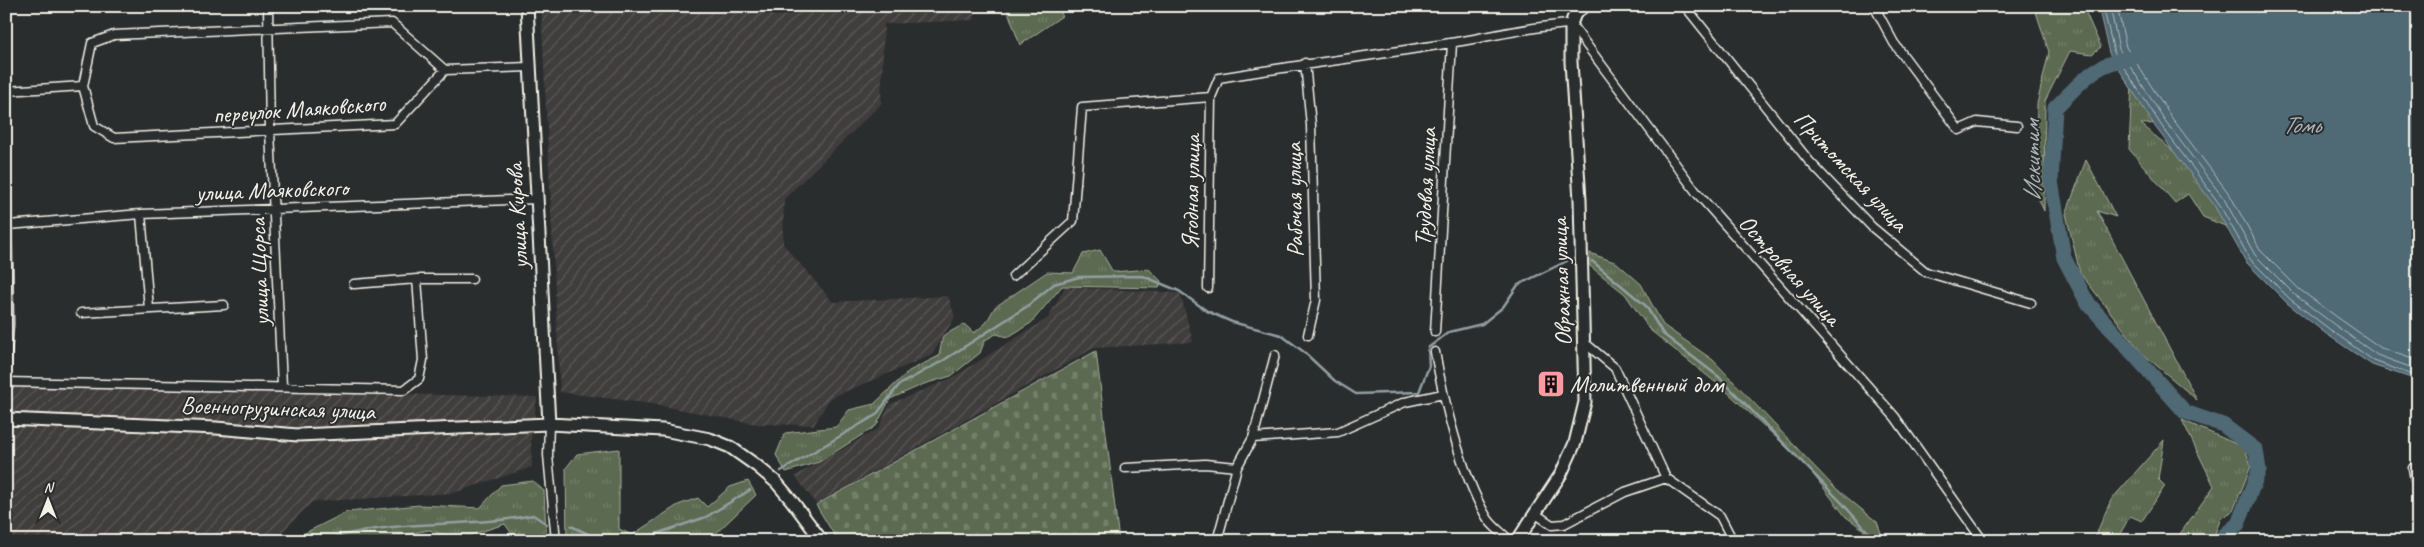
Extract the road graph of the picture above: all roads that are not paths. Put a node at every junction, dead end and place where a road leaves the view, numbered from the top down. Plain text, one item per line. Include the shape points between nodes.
1 (268, 6) edge
2 (527, 6) edge
3 (1588, 6) edge
4 (1685, 6) edge
5 (1874, 6) edge
6 (1575, 15) edge
7 (268, 28) junction
8 (1452, 43) junction
9 (1305, 63) junction
10 (530, 67) junction
11 (445, 70) junction
12 (83, 86) junction
13 (6, 91) edge
14 (1211, 97) junction
15 (2017, 126) dead end
16 (270, 131) junction
17 (6, 150) edge
18 (538, 199) junction
19 (275, 209) junction
20 (141, 214) junction
21 (8, 225) junction
22 (1013, 276) dead end
23 (417, 279) junction
24 (472, 279) dead end
25 (354, 284) dead end
26 (1208, 288) dead end
27 (2031, 303) dead end
28 (224, 305) dead end
29 (149, 309) junction
30 (81, 313) dead end
31 (1435, 332) dead end
32 (1308, 335) dead end
33 (1585, 343) junction
34 (1435, 352) dead end
35 (1275, 355) dead end
36 (6, 368) edge
37 (6, 382) edge
38 (282, 386) junction
39 (1442, 394) junction
40 (6, 419) edge
41 (549, 424) junction
42 (1253, 438) junction
43 (1237, 467) junction
44 (1125, 468) dead end
45 (2413, 468) dead end
46 (1666, 478) junction
47 (2418, 497) edge
48 (1536, 514) junction
49 (556, 541) edge
50 (822, 541) edge
51 (1217, 541) edge
52 (1510, 541) edge
53 (1517, 541) edge
54 (1733, 541) edge
55 (1983, 541) edge

1 - 7 street, улица Щорса
2 - 10 street, улица Кирова
3 - 6 street
4 - 27 street, Притомская улица via 1810,160 1872,227 1926,272
5 - 15 street via 1894,43 1959,130 1977,122
6 - 8 street
6 - 33 street, Овражная улица via 1571,62
6 - 55 street, Островная улица via 1697,193 1895,417
7 - 11 street via 392,23
7 - 12 street via 114,35 92,43
7 - 16 street, улица Щорса
8 - 9 street
8 - 31 street, Трудовая улица
9 - 14 street via 1219,78
9 - 32 street, Рабочая улица via 1311,125 1316,300
10 - 11 street
10 - 18 street, улица Кирова
11 - 16 street, переулок Маяковского via 395,124
12 - 13 street
12 - 16 street, переулок Маяковского via 94,126 114,138
14 - 22 street via 1082,106 1073,221
14 - 26 street, Ягодная улица
16 - 19 street, улица Щорса
17 - 21 street
18 - 19 street, улица Маяковского
18 - 41 street, улица Кирова
19 - 20 street, улица Маяковского
19 - 38 street, улица Щорса
20 - 21 street, улица Маяковского
20 - 29 street
21 - 36 street
23 - 24 street
23 - 25 street
23 - 38 street via 423,360 419,379 404,390
28 - 29 street
29 - 30 street
33 - 46 street via 1615,368
33 - 48 street, Овражная улица via 1585,402 1575,443 1561,474
34 - 39 street
35 - 42 street
37 - 38 street via 170,387
39 - 42 street via 1405,402 1338,432
39 - 52 street via 1479,502 1487,518
40 - 41 street, Военногрузинская улица via 326,435
41 - 49 street via 548,455
41 - 50 street, Военногрузинская улица via 663,430 710,439 730,447 776,482
42 - 43 street
43 - 44 street via 1205,464
43 - 51 street
45 - 47 street
46 - 48 street via 1625,492 1564,524 1552,525
46 - 54 street via 1720,516
48 - 53 street, Овражная улица

